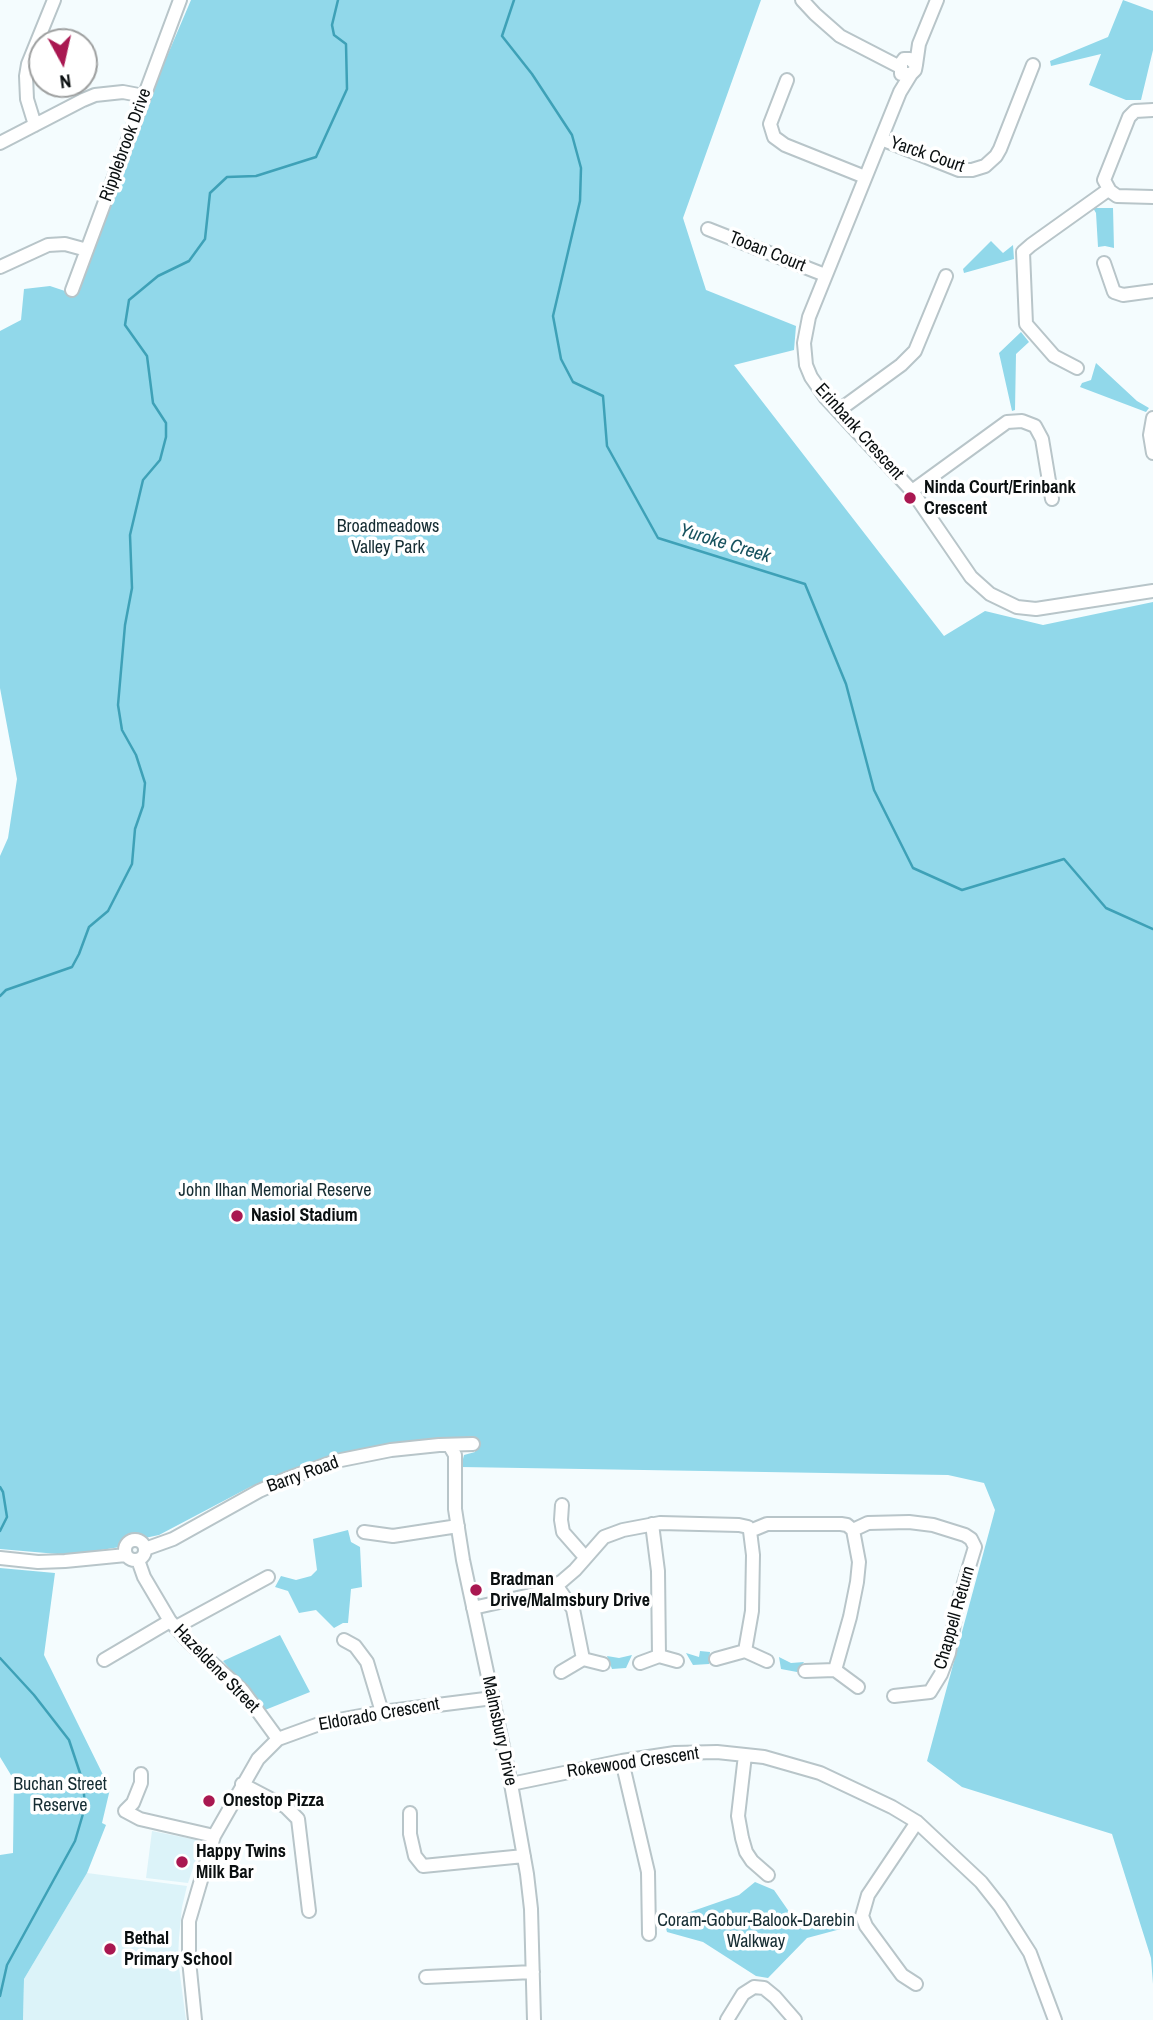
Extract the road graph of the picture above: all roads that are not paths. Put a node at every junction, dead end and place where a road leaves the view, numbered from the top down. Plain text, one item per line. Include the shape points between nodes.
1 (54, 0) edge
2 (180, 0) edge
3 (802, 0) edge
4 (936, 0) edge
5 (1033, 65) dead end
6 (907, 66) junction
7 (787, 80) dead end
8 (144, 96) junction
9 (1153, 110) edge
10 (35, 125) junction
11 (881, 139) junction
12 (0, 143) edge
13 (865, 177) junction
14 (1108, 190) junction
15 (1153, 197) edge
16 (708, 229) dead end
17 (87, 250) junction
18 (1104, 263) dead end
19 (0, 267) edge
20 (825, 275) junction
21 (946, 276) dead end
22 (72, 290) dead end
23 (1153, 291) edge
24 (1077, 368) dead end
25 (838, 411) junction
26 (1153, 418) edge
27 (1153, 453) edge
28 (912, 491) junction
29 (1052, 499) dead end
30 (1153, 591) edge
31 (473, 1444) dead end
32 (449, 1445) junction
33 (561, 1504) dead end
34 (652, 1524) junction
35 (458, 1526) junction
36 (853, 1530) junction
37 (750, 1531) junction
38 (364, 1532) dead end
39 (136, 1554) junction
40 (1, 1558) edge
41 (585, 1558) junction
42 (268, 1577) dead end
43 (556, 1585) junction
44 (473, 1608) junction
45 (173, 1624) junction
46 (344, 1640) dead end
47 (745, 1651) junction
48 (659, 1656) junction
49 (583, 1659) junction
50 (716, 1659) dead end
51 (104, 1660) dead end
52 (677, 1661) dead end
53 (767, 1661) dead end
54 (640, 1663) dead end
55 (603, 1664) dead end
56 (805, 1671) dead end
57 (835, 1671) junction
58 (561, 1672) dead end
59 (858, 1687) dead end
60 (894, 1696) dead end
61 (493, 1698) junction
62 (382, 1712) junction
63 (278, 1740) junction
64 (745, 1755) junction
65 (622, 1761) junction
66 (141, 1774) dead end
67 (242, 1784) junction
68 (511, 1784) junction
69 (410, 1813) dead end
70 (917, 1822) junction
71 (214, 1836) junction
72 (524, 1856) junction
73 (768, 1875) dead end
74 (309, 1911) dead end
75 (649, 1934) dead end
76 (533, 1972) junction
77 (426, 1977) dead end
78 (916, 1984) dead end
79 (195, 2020) edge
80 (534, 2020) edge
81 (727, 2020) edge
82 (794, 2020) edge
83 (1055, 2020) edge

1 - 10 street via 26,76
2 - 8 street, Ripplebrook Drive
3 - 6 street via 840,36
4 - 6 street, Erinbank Crescent
5 - 11 street, Yarck Court via 996,156 979,169 959,170
6 - 11 street, Erinbank Crescent
7 - 13 street via 770,124 774,137
8 - 10 street via 123,92 95,96
8 - 17 street, Ripplebrook Drive
9 - 14 street via 1135,111 1129,117 1105,176
10 - 12 street
11 - 13 street, Erinbank Crescent
13 - 20 street, Erinbank Crescent
14 - 15 street via 1116,196
14 - 24 street via 1023,252 1026,324 1054,356
16 - 20 street, Tooan Court
17 - 19 street via 48,245
17 - 22 street, Ripplebrook Drive
18 - 23 street via 1114,292
20 - 25 street, Erinbank Crescent via 805,330 804,353 811,377
21 - 25 street via 915,351
25 - 28 street, Erinbank Crescent
26 - 27 street
28 - 29 street via 1007,422 1022,421 1035,426 1042,439
28 - 30 street, Erinbank Crescent via 971,577 1010,604 1047,609
31 - 32 street, Barry Road
32 - 35 street, Malmsbury Drive via 455,1455
32 - 39 street, Barry Road via 391,1450 299,1473
33 - 41 street via 564,1532
34 - 37 street via 739,1525
34 - 41 street via 608,1535
34 - 48 street via 658,1571
35 - 38 street via 393,1535
35 - 44 street, Malmsbury Drive
36 - 37 street via 841,1524 767,1524
36 - 57 street via 859,1562 857,1582
36 - 60 street, Chappell Return via 868,1523 909,1522 965,1535 974,1543 948,1653 932,1695
37 - 47 street via 752,1611
39 - 40 street, Barry Road via 65,1562
39 - 45 street, Hazeldene Street via 144,1577
41 - 43 street
42 - 45 street
43 - 44 street via 526,1597
43 - 49 street via 573,1609
44 - 61 street, Malmsbury Drive
45 - 51 street
45 - 63 street, Hazeldene Street via 243,1691
46 - 62 street via 367,1662
47 - 50 street
47 - 53 street
48 - 52 street
48 - 54 street
49 - 55 street
49 - 58 street
56 - 57 street
57 - 59 street
61 - 62 street, Eldorado Crescent
61 - 68 street, Malmsbury Drive
62 - 63 street, Eldorado Crescent via 322,1723
63 - 67 street, Eldorado Crescent
64 - 65 street, Rokewood Crescent via 675,1754
64 - 70 street, Rokewood Crescent via 820,1773
64 - 73 street via 738,1816 742,1838 752,1861
65 - 68 street, Rokewood Crescent
65 - 75 street via 648,1872
66 - 71 street via 133,1802 125,1811 140,1819
67 - 71 street, Eldorado Crescent
67 - 74 street via 286,1807 298,1819
68 - 72 street, Malmsbury Drive
69 - 72 street via 415,1856 423,1866
70 - 78 street via 868,1895 862,1916 902,1975
70 - 83 street, Rokewood Crescent via 1000,1906 1030,1953
71 - 79 street, Eldorado Crescent via 189,1922
72 - 76 street, Malmsbury Drive
76 - 77 street
76 - 80 street, Malmsbury Drive
81 - 82 street via 743,1994 754,1987 775,1997

